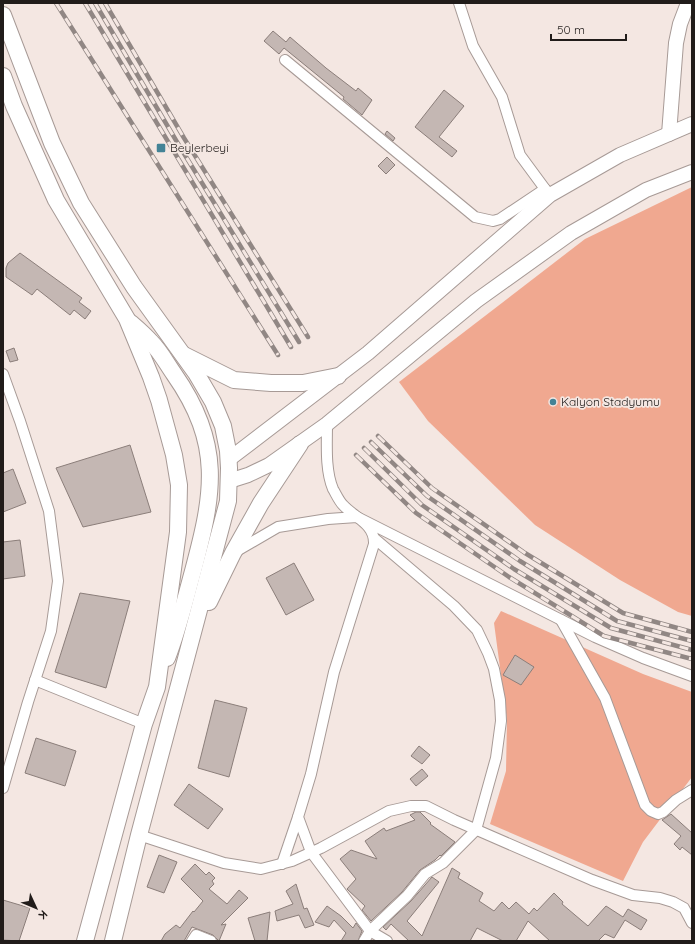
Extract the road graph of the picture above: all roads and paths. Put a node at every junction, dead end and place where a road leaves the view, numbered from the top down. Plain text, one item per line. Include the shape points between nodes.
1 (459, 3) edge
2 (688, 3) edge
3 (3, 15) edge
4 (285, 60) dead end
5 (3, 76) edge
6 (692, 124) edge
7 (669, 134) junction
8 (692, 172) edge
9 (547, 192) junction
10 (127, 319) junction
11 (183, 354) junction
12 (3, 374) edge
13 (338, 376) junction
14 (327, 424) junction
15 (300, 444) junction
16 (228, 460) junction
17 (209, 473) junction
18 (229, 481) junction
19 (357, 517) junction
20 (374, 538) junction
21 (233, 553) junction
22 (561, 620) junction
23 (192, 638) junction
24 (692, 676) edge
25 (35, 680) junction
26 (156, 687) junction
27 (144, 724) junction
28 (7, 757) edge
29 (3, 788) edge
30 (692, 790) edge
31 (298, 817) junction
32 (476, 830) junction
33 (140, 835) junction
34 (312, 852) junction
35 (282, 864) junction
36 (692, 923) edge
37 (370, 931) junction
38 (85, 941) edge
39 (113, 941) edge
40 (192, 941) edge
41 (211, 941) edge
42 (364, 941) edge
43 (387, 941) edge

1 - 9 street via 473,46 502,97 520,155
2 - 7 street via 676,43
3 - 11 main road via 52,143 81,203 134,287
4 - 9 street via 475,217 493,221 500,219
5 - 10 main road via 56,200
6 - 7 street
7 - 9 street via 620,155
8 - 14 street via 646,190 571,233 476,301
9 - 13 street via 368,353
10 - 17 main road via 152,343 188,395 203,428 209,455
10 - 26 main road via 159,400 174,455 179,485 178,532
11 - 13 main road via 234,380 303,383
11 - 16 main road via 218,414 223,426
12 - 25 street via 49,511 58,581 51,632
13 - 16 street
14 - 15 street
14 - 19 street via 327,458 333,488 342,504
15 - 18 street via 270,465
15 - 21 main road via 261,503
16 - 17 main road
16 - 18 main road
17 - 18 main road
17 - 26 main road via 208,508 202,536 175,636
18 - 23 main road via 228,500
19 - 20 street via 371,530
19 - 21 street via 278,527
19 - 22 street
20 - 31 street via 334,672 311,774
20 - 32 street via 454,606 477,630 494,669 501,721 496,758
21 - 23 main road
22 - 24 street via 643,658
22 - 30 street via 605,698 645,805 658,814
23 - 33 main road
25 - 27 street
25 - 28 street
26 - 27 main road
27 - 38 main road
28 - 29 street
31 - 34 street
31 - 35 street
32 - 34 street via 426,806 411,806 389,810
32 - 36 street via 633,895 673,902 684,908
32 - 37 street via 442,863 425,874 407,896
33 - 35 street via 224,862 261,870
33 - 39 main road
34 - 35 street
34 - 37 street
37 - 42 street
37 - 43 street
40 - 41 street via 196,935

